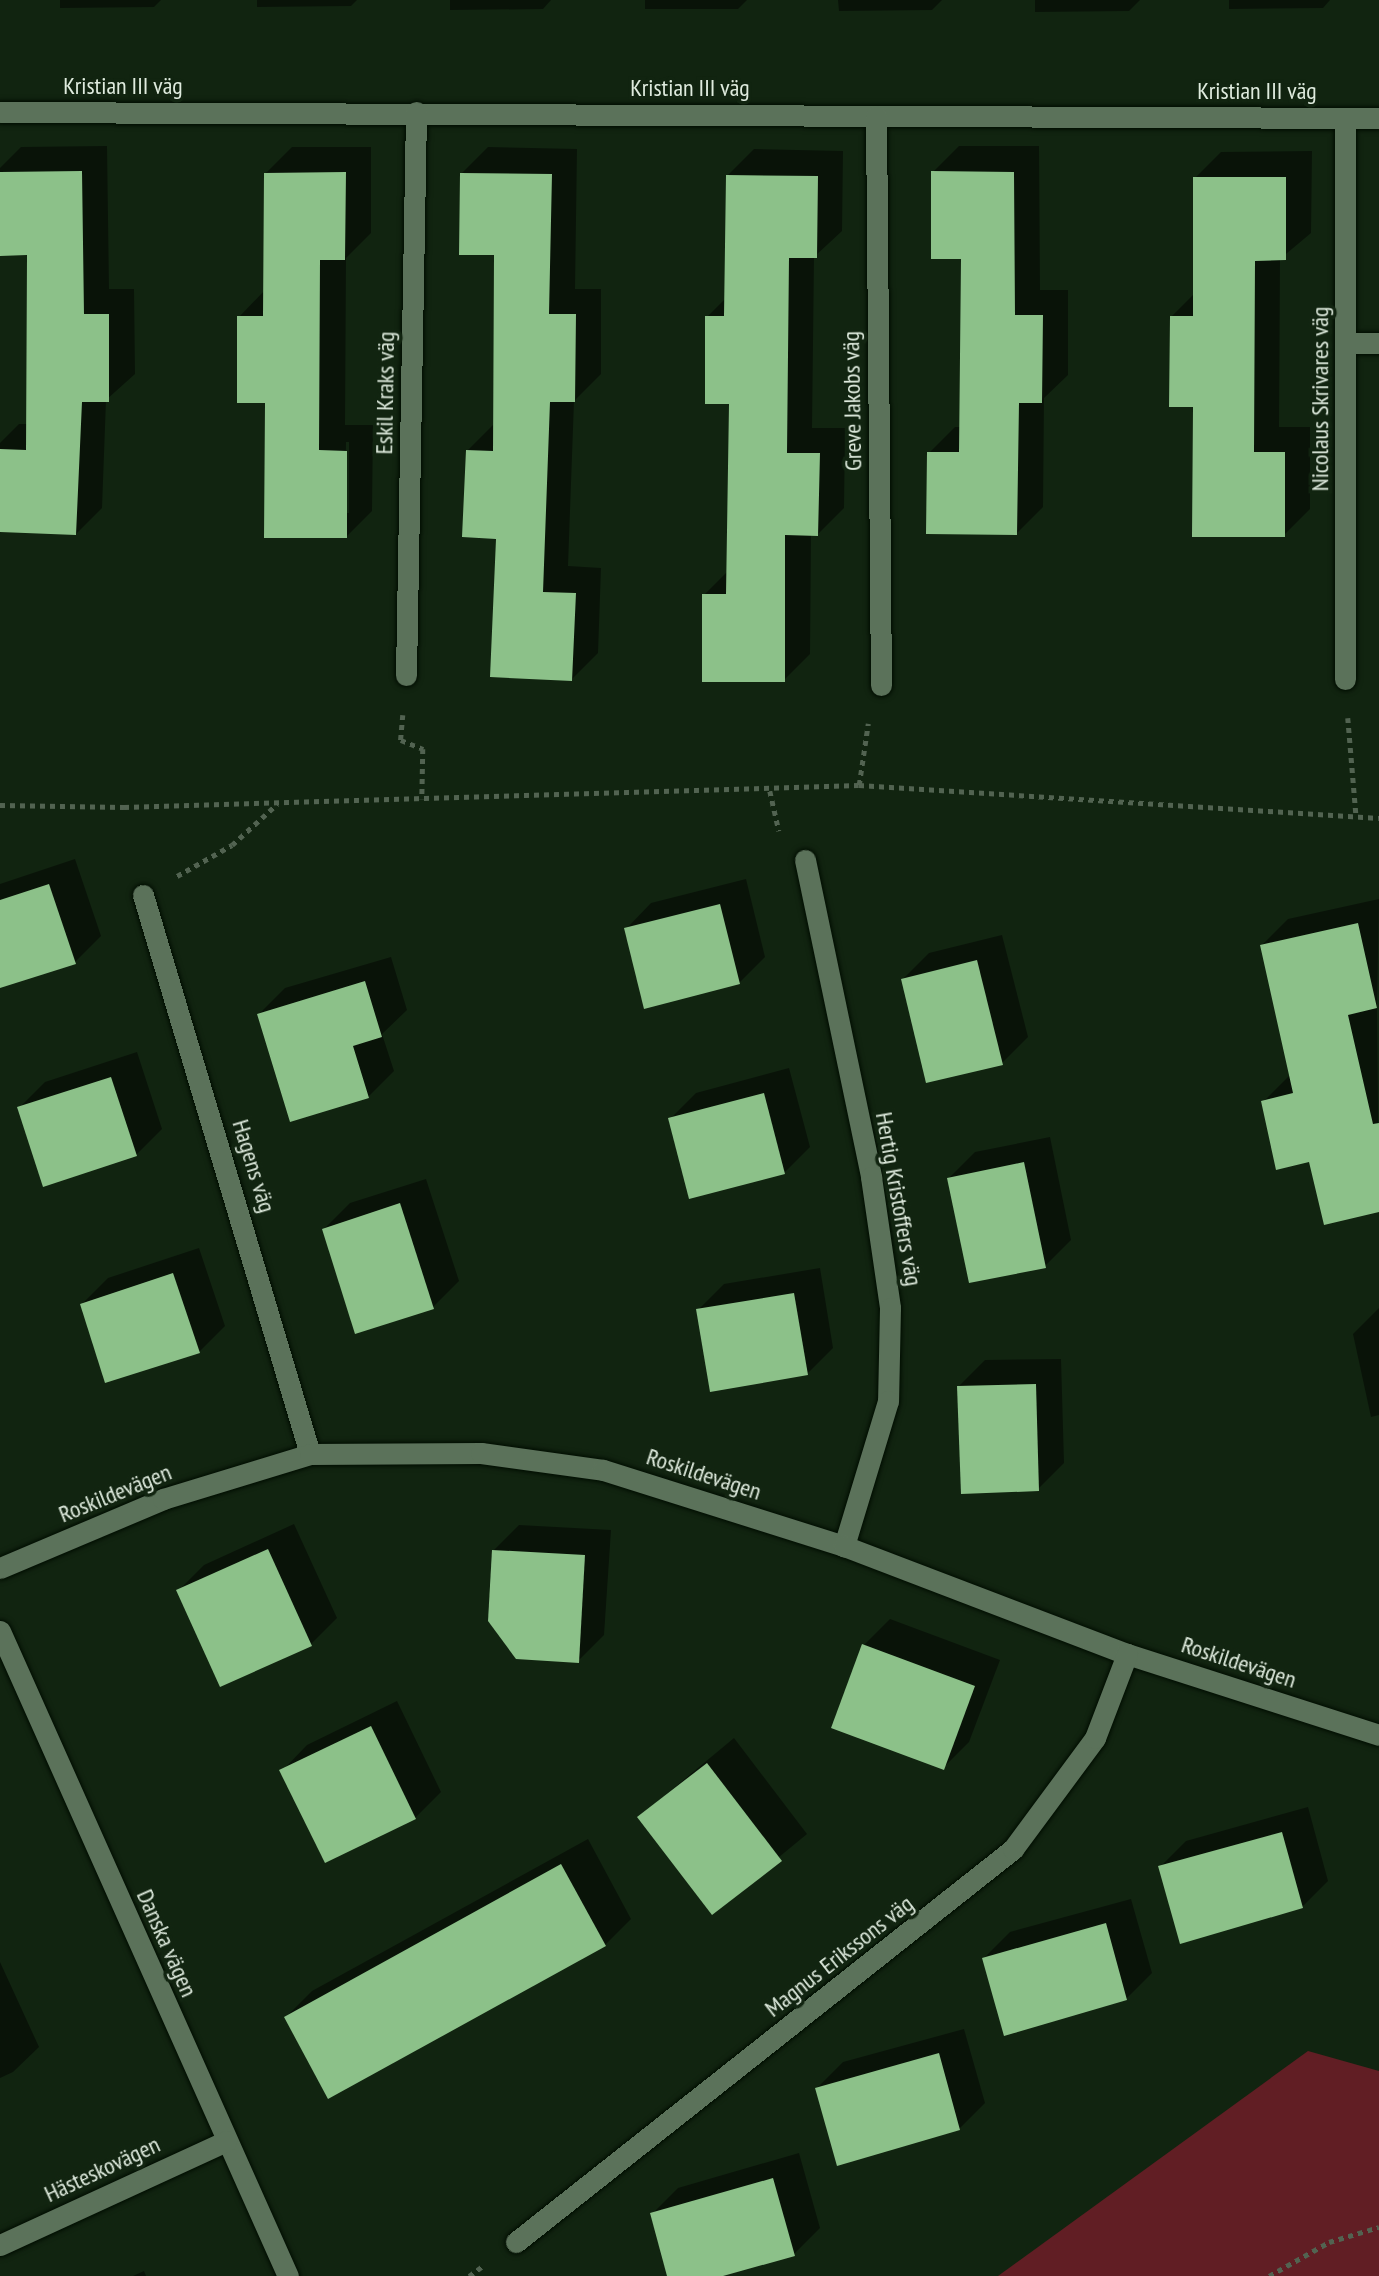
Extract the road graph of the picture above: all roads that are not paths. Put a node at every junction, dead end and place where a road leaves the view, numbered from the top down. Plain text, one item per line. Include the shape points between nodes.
1 (0, 112) edge
2 (416, 112) junction
3 (876, 116) junction
4 (1345, 118) junction
5 (1379, 118) edge
6 (1379, 342) edge
7 (1346, 343) junction
8 (406, 675) road end
9 (1345, 679) road end
10 (881, 685) road end
11 (805, 860) dead end
12 (143, 895) road end
13 (310, 1454) junction
14 (844, 1546) junction
15 (0, 1568) edge
16 (0, 1631) edge
17 (1127, 1654) junction
18 (1379, 1735) edge
19 (226, 2141) junction
20 (516, 2242) dead end
21 (0, 2245) edge
22 (288, 2276) edge

1 - 2 street, Kristian III väg
2 - 3 street, Kristian III väg
2 - 8 street, Eskil Kraks väg
3 - 4 street, Kristian III väg
3 - 10 street, Greve Jakobs väg
4 - 5 street, Kristian III väg
4 - 7 street, Nicolaus Skrivares väg
6 - 7 street
7 - 9 street, Nicolaus Skrivares väg
11 - 14 street, Hertig Kristoffers väg via 871,1177 890,1308 888,1401
12 - 13 street, Hagens väg
13 - 14 street, Roskildevägen via 481,1452 603,1470
13 - 15 street, Roskildevägen via 163,1499
14 - 17 street, Roskildevägen
16 - 19 street, Danska vägen
17 - 18 street, Roskildevägen
17 - 20 street, Magnus Erikssons väg via 1095,1738 1013,1849
19 - 21 street, Hästeskovägen
19 - 22 street, Danska vägen

